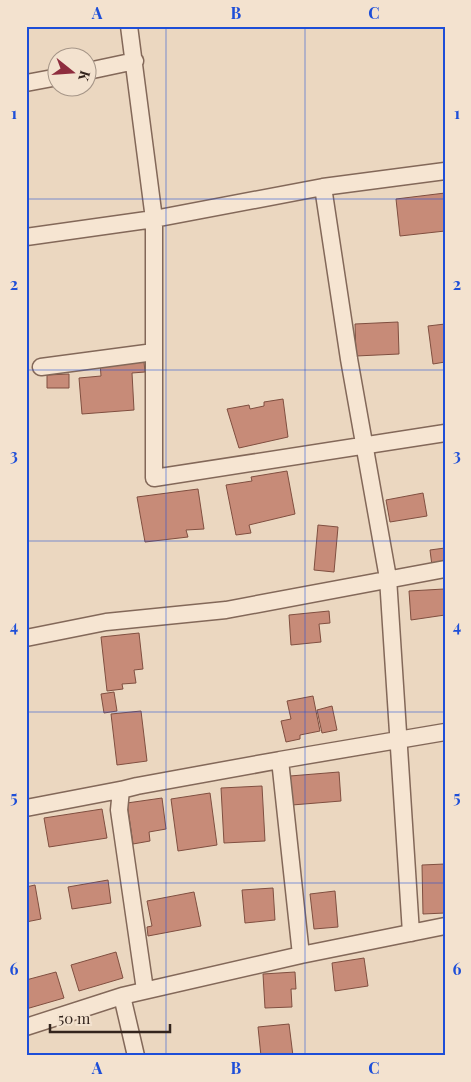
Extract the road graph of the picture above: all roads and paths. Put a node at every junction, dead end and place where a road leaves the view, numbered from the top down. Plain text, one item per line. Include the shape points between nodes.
1 (129, 26) edge
2 (135, 61) junction
3 (98, 69) edge
4 (48, 79) edge
5 (26, 83) edge
6 (445, 171) edge
7 (323, 187) junction
8 (154, 219) junction
9 (26, 237) edge
10 (154, 352) junction
11 (41, 367) dead end
12 (445, 433) edge
13 (364, 445) junction
14 (445, 569) edge
15 (388, 578) junction
16 (26, 638) edge
17 (445, 732) edge
18 (399, 740) junction
19 (280, 760) junction
20 (126, 789) junction
21 (26, 808) edge
22 (445, 926) edge
23 (411, 933) junction
24 (301, 955) junction
25 (145, 990) junction
26 (122, 996) junction
27 (26, 1027) edge
28 (136, 1056) edge

1 - 2 street
2 - 3 street
2 - 8 street
4 - 5 street
6 - 7 street
7 - 8 street
7 - 13 street
8 - 9 street
8 - 10 street
10 - 11 street
10 - 13 street via 154,478
12 - 13 street
13 - 15 street
14 - 15 street
15 - 16 street via 226,610 106,622
15 - 18 street
17 - 18 street
18 - 19 street
18 - 23 street
19 - 20 street
19 - 24 street
20 - 21 street
20 - 25 street via 121,790 119,810
22 - 23 street
23 - 24 street
24 - 25 street
25 - 26 street
26 - 27 street
26 - 28 street

